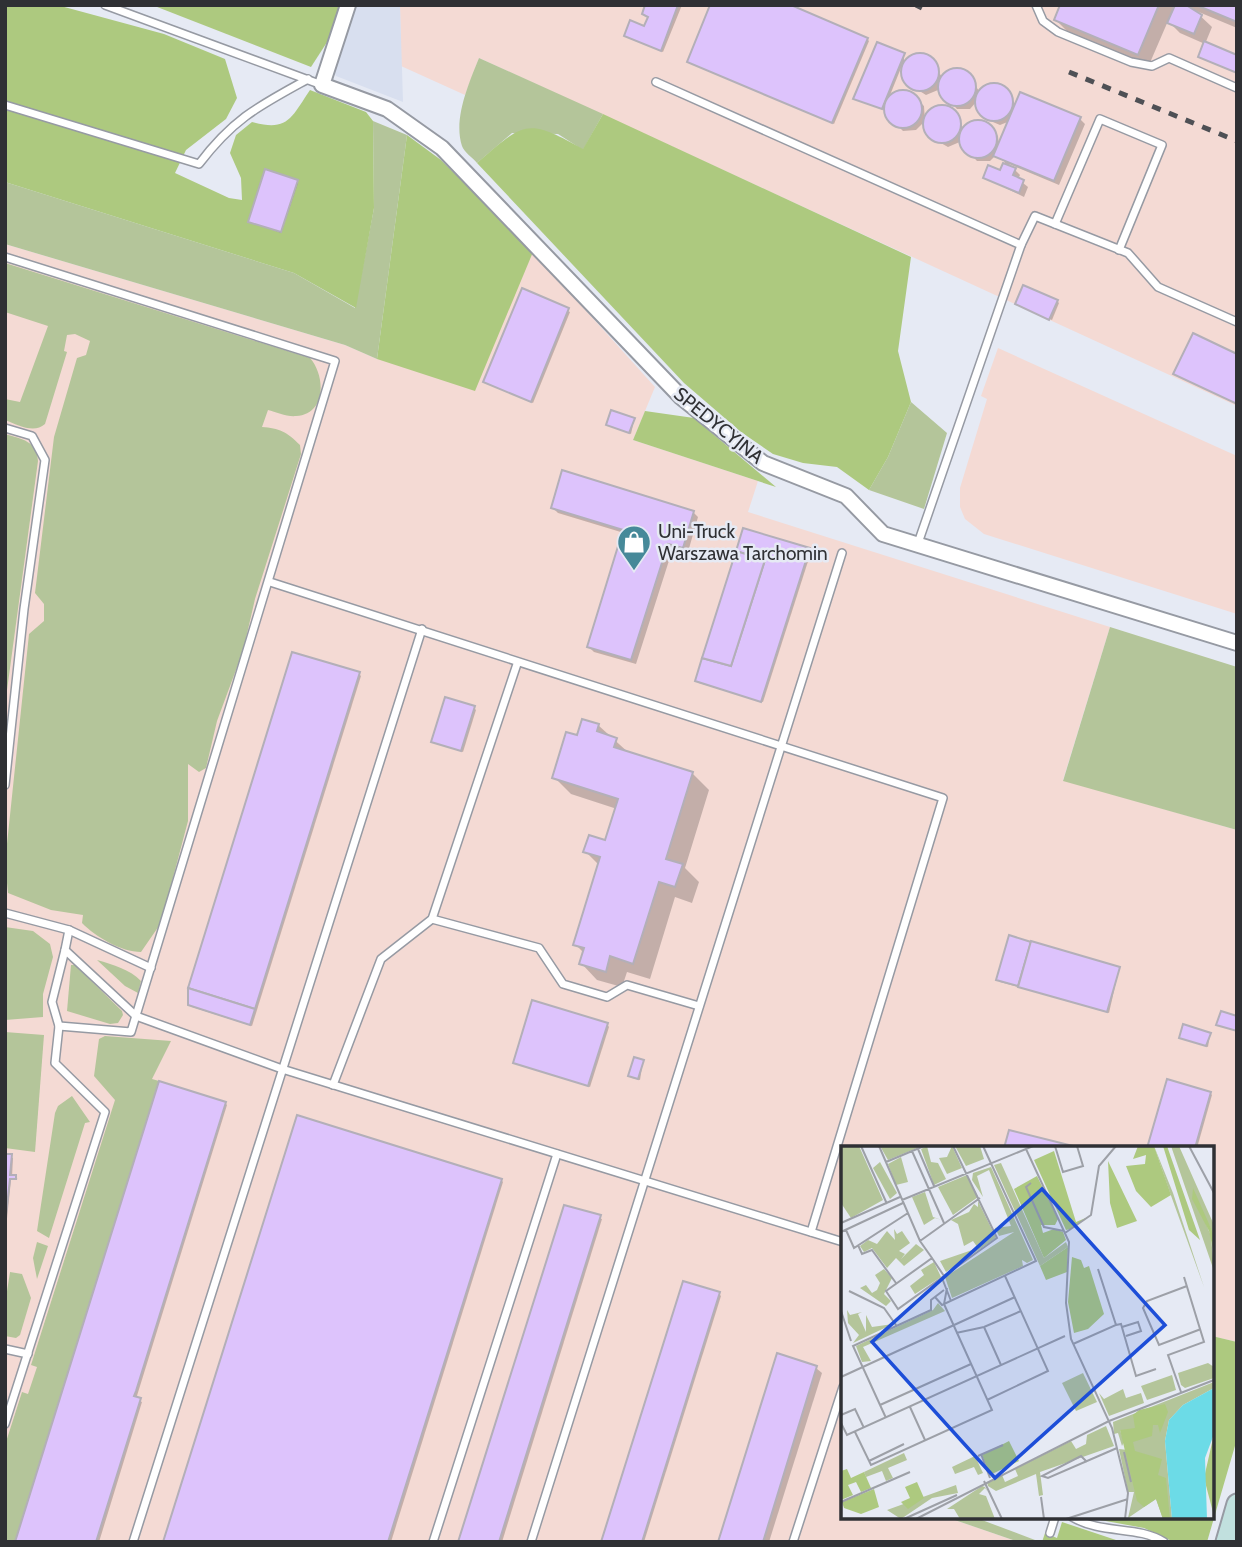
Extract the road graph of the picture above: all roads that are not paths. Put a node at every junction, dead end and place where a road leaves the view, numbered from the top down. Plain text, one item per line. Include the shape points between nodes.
1 (105, 5) edge
2 (348, 5) edge
3 (1036, 5) edge
4 (315, 82) junction
5 (656, 82) dead end
6 (1237, 88) edge
7 (5, 105) edge
8 (1055, 224) junction
9 (1021, 245) junction
10 (1119, 250) junction
11 (5, 257) edge
12 (1237, 322) edge
13 (5, 428) edge
14 (917, 546) junction
15 (842, 553) dead end
16 (270, 582) junction
17 (422, 629) junction
18 (1237, 643) edge
19 (517, 664) junction
20 (780, 748) junction
21 (5, 785) edge
22 (5, 913) edge
23 (432, 919) junction
24 (69, 930) junction
25 (65, 950) junction
26 (151, 968) junction
27 (699, 1006) junction
28 (136, 1016) junction
29 (59, 1026) junction
30 (282, 1069) junction
31 (333, 1085) junction
32 (558, 1154) junction
33 (644, 1181) junction
34 (811, 1232) junction
35 (841, 1241) edge
36 (5, 1349) edge
37 (28, 1354) junction
38 (841, 1393) edge
39 (5, 1424) edge
40 (1237, 1504) edge
41 (1054, 1519) edge
42 (1077, 1519) edge
43 (1050, 1532) dead end
44 (133, 1542) edge
45 (433, 1542) edge
46 (531, 1542) edge
47 (793, 1542) edge
48 (1164, 1542) edge
49 (1226, 1542) edge

1 - 4 lane
2 - 4 street
3 - 6 lane via 1043,21 1058,32 1131,62 1152,66 1169,58
4 - 7 lane via 256,107 230,127 199,164
4 - 14 street, SPEDYCYJNA via 387,109 442,148 681,397 764,463 846,496 883,534
5 - 9 lane
8 - 9 lane via 1035,216
8 - 10 lane
8 - 10 lane via 1100,120 1113,125 1162,145
9 - 14 lane
10 - 12 lane via 1128,253 1158,287
11 - 16 lane via 335,361
13 - 21 lane via 32,436 44,460
14 - 18 street, SPEDYCYJNA
15 - 20 lane
16 - 17 lane
16 - 26 lane
17 - 19 lane
17 - 30 lane
19 - 20 lane
19 - 23 lane
20 - 27 lane
20 - 34 lane via 943,798
22 - 24 lane
23 - 27 lane via 539,948 563,984 607,997 627,985
23 - 31 lane via 381,959
24 - 25 lane
24 - 26 lane
25 - 28 lane
25 - 29 lane via 52,1002
26 - 28 lane
27 - 33 lane
28 - 29 lane via 131,1032
28 - 30 lane
29 - 37 lane via 55,1063 105,1112
30 - 31 lane
30 - 44 lane
31 - 32 lane
32 - 33 lane
32 - 45 lane
33 - 34 lane
33 - 46 lane
34 - 35 lane
36 - 37 lane
37 - 39 lane
38 - 47 lane
40 - 49 main road
41 - 43 lane
42 - 48 lane via 1106,1531 1131,1532

